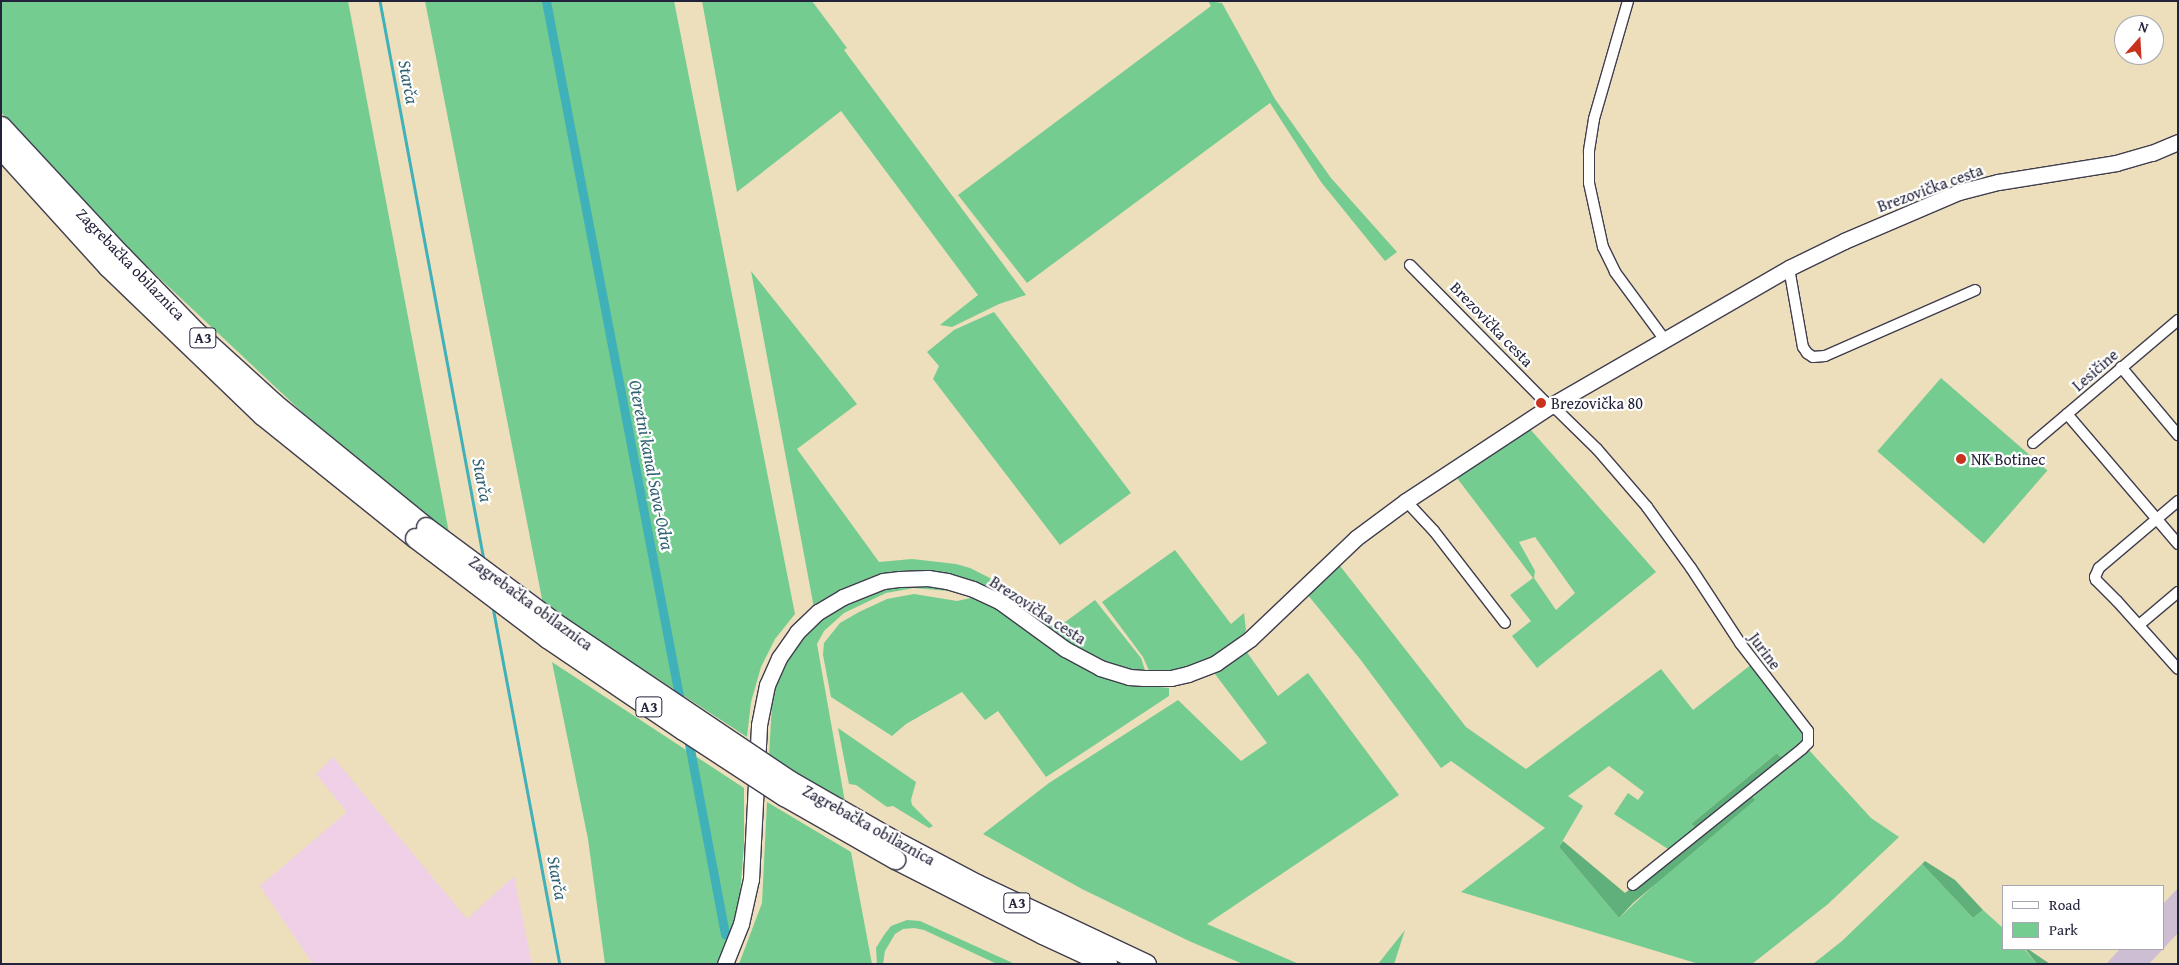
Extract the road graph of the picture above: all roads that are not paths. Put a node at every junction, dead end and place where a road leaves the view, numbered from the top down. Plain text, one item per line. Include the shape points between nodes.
1 (1628, 1) edge
2 (1, 126) edge
3 (2178, 142) edge
4 (1, 150) edge
5 (1410, 265) dead end
6 (1789, 268) junction
7 (1975, 290) dead end
8 (2177, 321) edge
9 (1665, 340) junction
10 (2121, 367) junction
11 (1550, 406) junction
12 (2067, 414) junction
13 (2178, 435) edge
14 (2033, 443) dead end
15 (1406, 501) junction
16 (2178, 502) edge
17 (2156, 520) junction
18 (420, 533) junction
19 (2178, 544) edge
20 (2178, 592) edge
21 (1505, 623) dead end
22 (2139, 625) junction
23 (2178, 669) edge
24 (1633, 885) dead end
25 (725, 964) edge
26 (1107, 964) edge
27 (1146, 964) edge

1 - 9 street via 1594,119 1589,183 1603,247 1615,272
2 - 18 highway, Zagrebačka obilaznica / A3 via 198,333
3 - 6 main road, Brezovička cesta via 2116,163 1998,182 1959,192
4 - 18 highway, Zagrebačka obilaznica / A3 via 108,268 262,415
5 - 11 street, Brezovička cesta
6 - 7 street via 1803,346 1813,357 1825,356
6 - 9 main road, Brezovička cesta
8 - 10 street, Lesičine
9 - 11 main road, Brezovička cesta
10 - 12 street, Lesičine
10 - 13 street
11 - 15 main road, Brezovička cesta
11 - 24 street, Jurine via 1597,449 1646,507 1740,643 1808,731 1808,743 1802,749
12 - 14 street, Lesičine
12 - 17 street
15 - 21 street via 1434,531
15 - 25 main road, Brezovička cesta via 1356,538 1273,619 1235,651 1209,667 1171,678 1129,677 1100,668 999,602 947,581 913,578 883,581 829,604 809,620 789,643 767,685 759,725 751,879 741,924
16 - 17 street
17 - 19 street
17 - 22 street via 2095,573 2096,580
18 - 26 highway, Zagrebačka obilaznica / A3, bridge via 547,638 784,796 895,859
18 - 27 highway, Zagrebačka obilaznica / A3, bridge via 781,774 977,884
20 - 22 street
22 - 23 street

